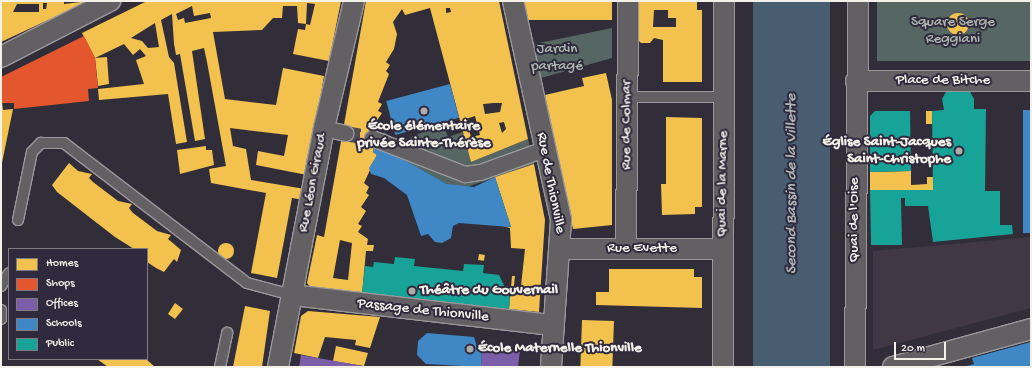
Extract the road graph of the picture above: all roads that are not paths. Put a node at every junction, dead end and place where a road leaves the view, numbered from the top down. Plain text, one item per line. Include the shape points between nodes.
1 (110, 1) edge
2 (354, 1) edge
3 (513, 1) edge
4 (628, 1) edge
5 (724, 1) edge
6 (858, 1) edge
7 (1, 56) edge
8 (1031, 81) edge
9 (856, 82) junction
10 (724, 96) junction
11 (628, 97) junction
12 (324, 128) junction
13 (345, 133) tunnel mouth
14 (372, 138) tunnel mouth
15 (544, 149) junction
16 (18, 220) dead end
17 (562, 249) junction
18 (626, 249) junction
19 (722, 249) junction
20 (8, 275) edge
21 (1, 286) edge
22 (292, 295) junction
23 (1, 310) edge
24 (1, 319) edge
25 (553, 325) junction
26 (1031, 329) edge
27 (227, 333) dead end
28 (220, 367) edge
29 (278, 367) edge
30 (551, 367) edge
31 (723, 367) edge
32 (855, 367) edge
33 (893, 367) edge

1 - 7 street
2 - 12 street, Rue Léon Giraud
3 - 15 street, Rue de Thionville
4 - 11 street, Rue de Colmar
5 - 10 street, Quai de la Marne
6 - 9 street, Quai de l'Oise
8 - 9 street, Place de Bitche
9 - 32 street, Quai de l'Oise
10 - 11 lane
10 - 19 street, Quai de la Marne
11 - 18 street, Rue de Colmar
12 - 13 street
12 - 22 street, Rue Léon Giraud
14 - 15 street via 465,174
15 - 17 street, Rue de Thionville via 561,220
16 - 22 lane via 32,152 41,143 64,143 247,283
17 - 18 street, Rue Evette
17 - 25 street, Rue de Thionville
18 - 19 street, Rue Evette
19 - 31 street, Quai de la Marne
20 - 21 lane
22 - 25 street, Passage de Thionville
22 - 29 street, Rue Léon Giraud
23 - 24 lane
25 - 30 street, Rue de Thionville
26 - 33 street
27 - 28 lane

